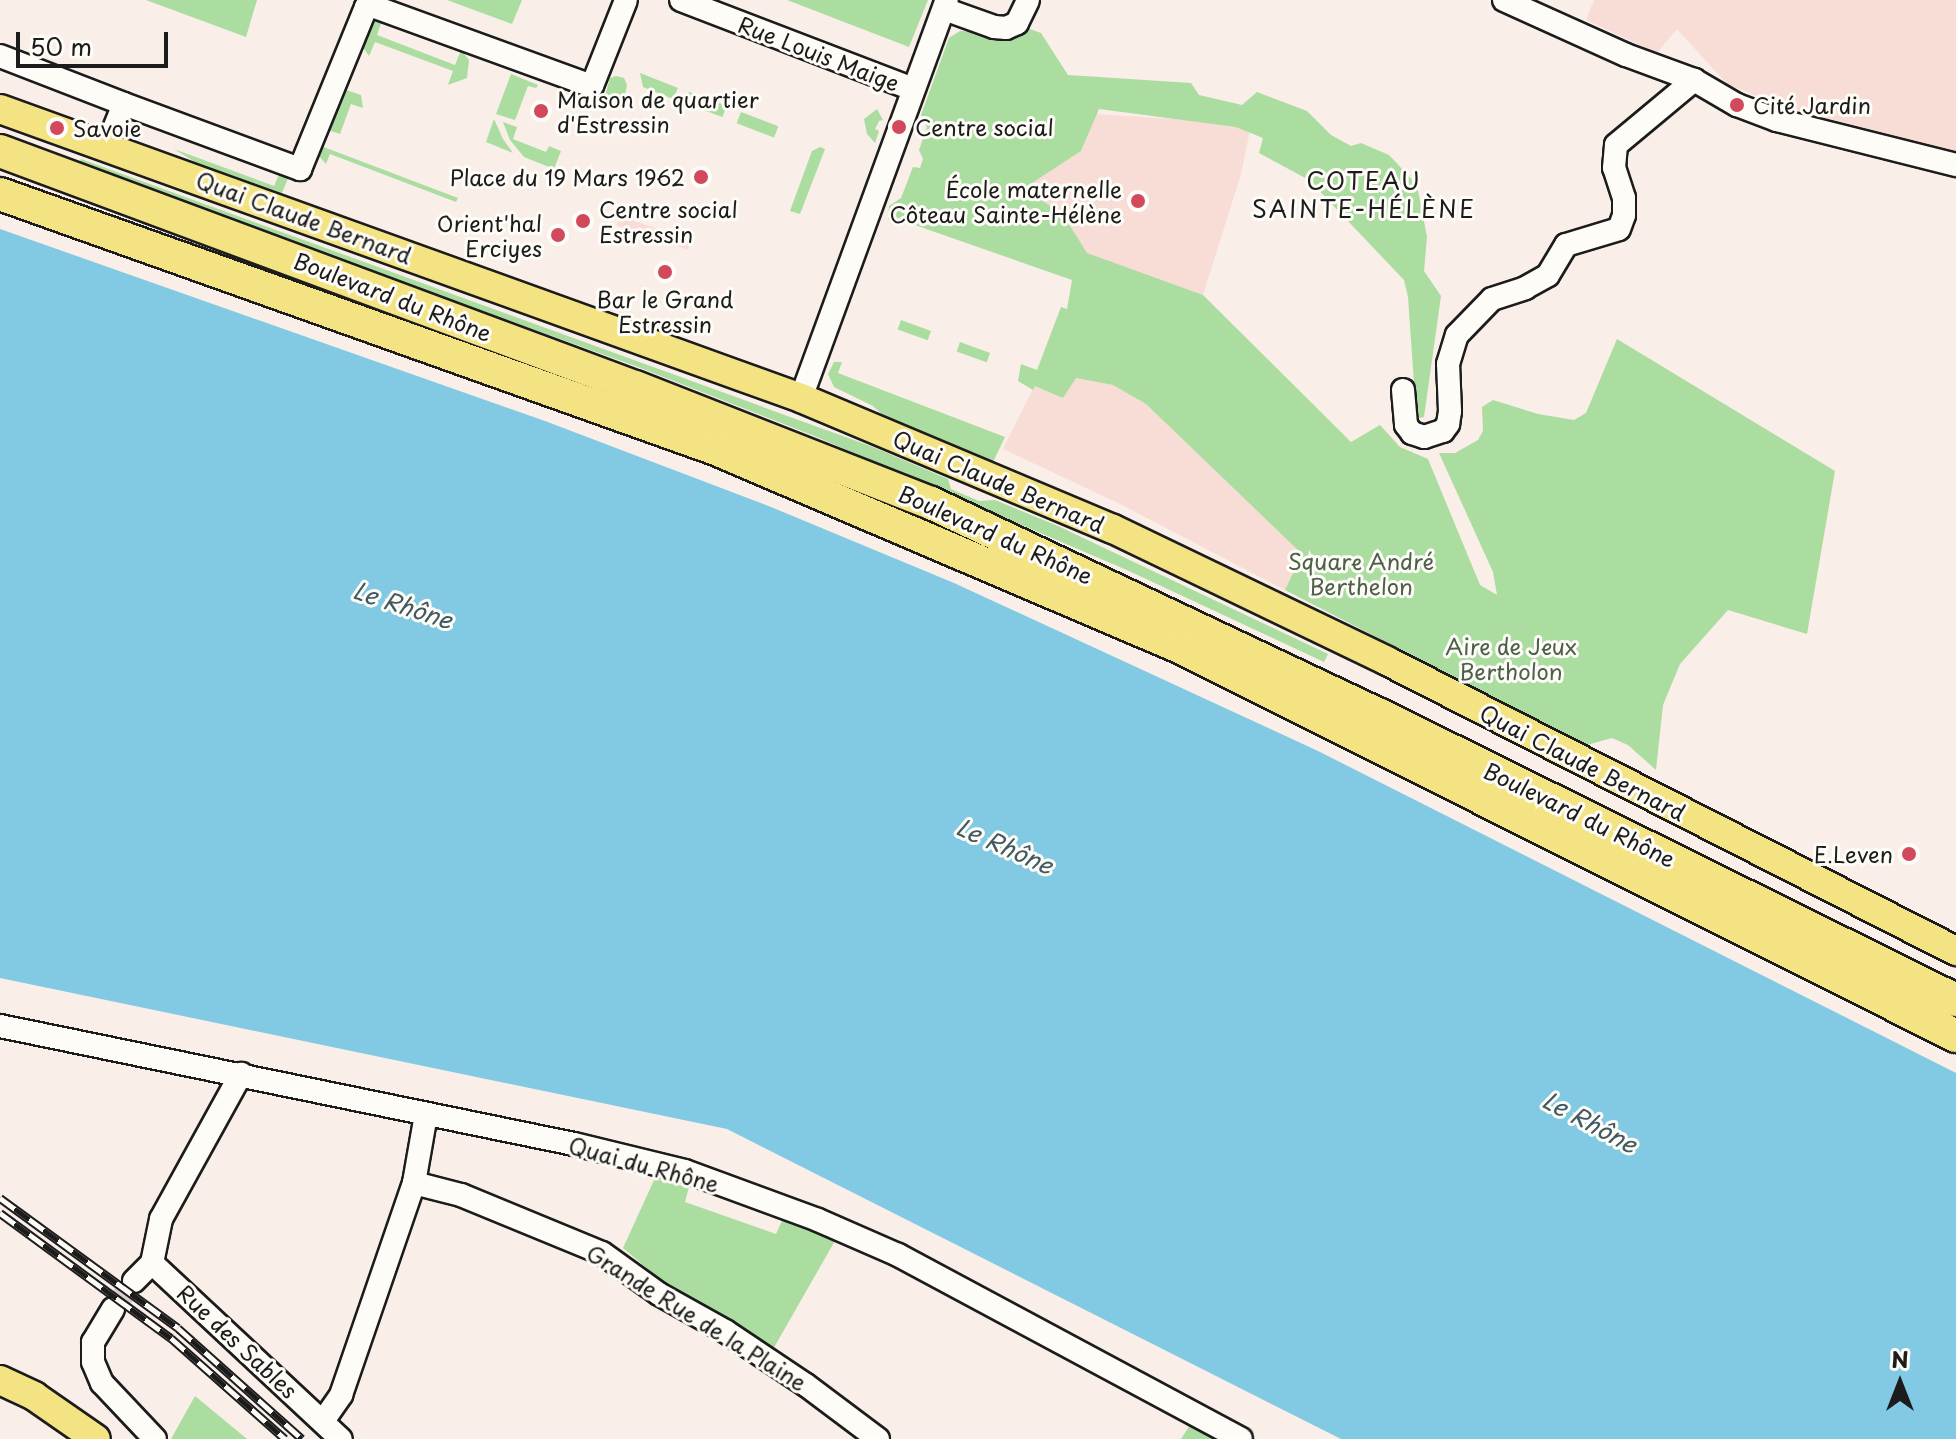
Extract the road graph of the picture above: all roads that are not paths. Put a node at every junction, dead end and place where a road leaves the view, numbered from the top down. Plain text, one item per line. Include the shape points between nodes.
1 (626, 0) edge
2 (681, 0) edge
3 (1028, 0) edge
4 (1504, 0) edge
5 (945, 4) edge
6 (0, 56) edge
7 (1694, 80) junction
8 (913, 89) junction
9 (124, 104) junction
10 (0, 109) edge
11 (107, 146) junction
12 (0, 151) edge
13 (1956, 165) edge
14 (0, 194) edge
15 (1403, 390) dead end
16 (801, 398) junction
17 (1956, 951) edge
18 (1956, 1000) edge
19 (0, 1026) edge
20 (1956, 1036) edge
21 (241, 1074) junction
22 (426, 1114) junction
23 (414, 1183) junction
24 (152, 1263) junction
25 (134, 1281) tunnel mouth
26 (113, 1309) tunnel mouth
27 (0, 1380) edge
28 (323, 1421) junction
29 (96, 1439) edge
30 (155, 1439) edge
31 (341, 1439) edge
32 (878, 1439) edge
33 (1241, 1439) edge

1 - 9 street via 592,86 366,7 300,169
2 - 8 street, Rue Louis Maige
3 - 5 street via 1017,23 1006,28
4 - 7 street
5 - 8 street
6 - 9 street
7 - 13 street via 1777,120
7 - 15 street via 1616,145 1614,168 1624,198 1619,229 1566,245 1548,275 1492,299 1457,335 1448,364 1450,411 1443,431 1424,437 1412,433 1406,425
8 - 16 street
9 - 11 street
10 - 11 main road, Quai Claude Bernard
11 - 16 main road, Quai Claude Bernard
12 - 18 highway, Boulevard du Rhône via 931,503 1380,715
14 - 20 highway, Boulevard du Rhône via 716,449 1168,642
16 - 17 main road, Quai Claude Bernard via 1214,575
19 - 21 street, Quai du Rhône
21 - 22 street, Quai du Rhône
21 - 24 street via 161,1219
22 - 23 street
22 - 33 street, Quai du Rhône via 656,1163 818,1220 898,1255
23 - 28 street via 341,1395
23 - 32 street, Grande Rue de la Plaine via 461,1195 602,1253 795,1377
24 - 25 street
24 - 28 street, Rue des Sables
26 - 30 street via 93,1342 93,1362 102,1383
27 - 29 main road via 34,1396
28 - 31 street, Rue des Sables

